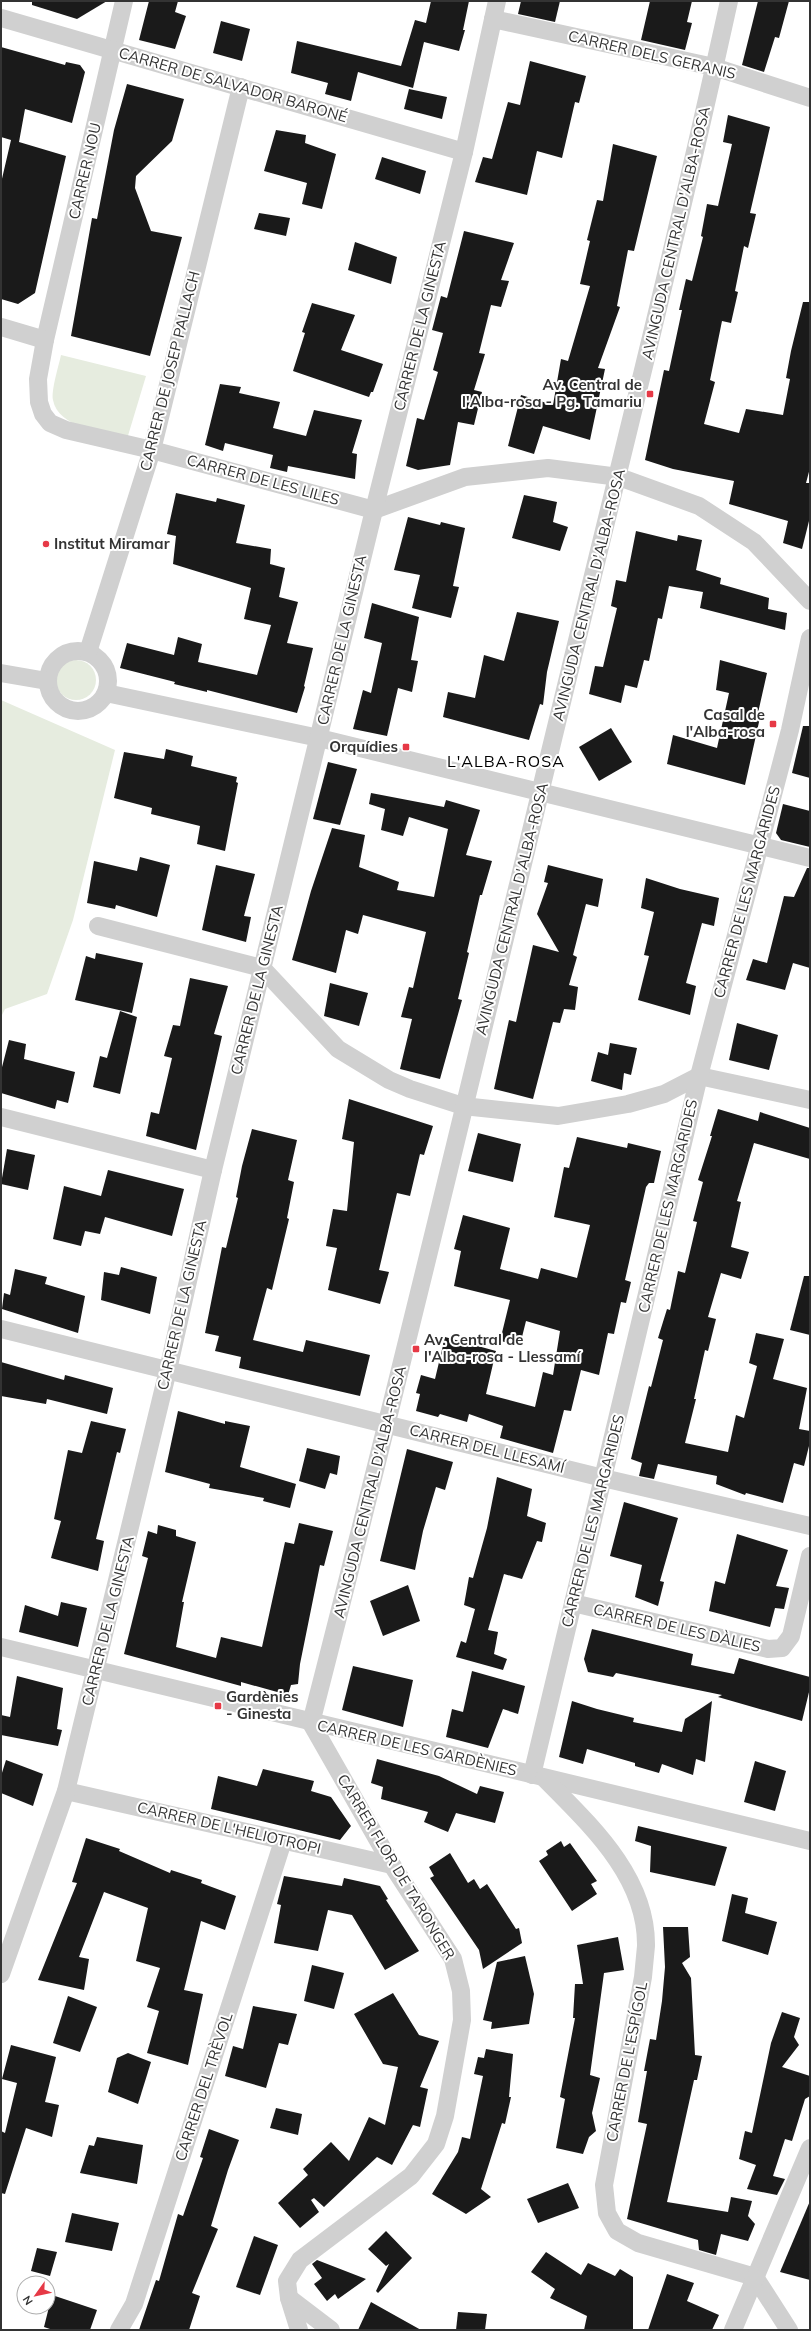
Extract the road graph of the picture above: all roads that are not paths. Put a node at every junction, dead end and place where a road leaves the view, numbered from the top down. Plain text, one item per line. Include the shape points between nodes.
1 (124, 1) edge
2 (497, 1) edge
3 (729, 1) edge
4 (1, 18) edge
5 (493, 19) junction
6 (113, 51) junction
7 (714, 67) junction
8 (241, 87) junction
9 (810, 98) edge
10 (464, 152) junction
11 (1, 327) edge
12 (44, 340) junction
13 (152, 450) junction
14 (619, 477) junction
15 (374, 510) junction
16 (810, 601) edge
17 (810, 638) edge
18 (88, 652) junction
19 (1, 674) edge
20 (47, 681) junction
21 (106, 693) junction
22 (803, 702) edge
23 (319, 738) junction
24 (540, 791) junction
25 (759, 845) junction
26 (810, 858) edge
27 (98, 926) dead end
28 (262, 968) junction
29 (699, 1076) junction
30 (810, 1100) edge
31 (464, 1106) junction
32 (1, 1117) edge
33 (213, 1170) junction
34 (1, 1329) edge
35 (168, 1370) junction
36 (388, 1424) junction
37 (603, 1478) junction
38 (810, 1526) edge
39 (810, 1556) edge
40 (573, 1603) junction
41 (1, 1647) edge
42 (96, 1671) junction
43 (311, 1723) junction
44 (538, 1776) junction
45 (66, 1791) junction
46 (283, 1841) junction
47 (810, 1841) edge
48 (392, 1865) junction
49 (3, 1963) edge
50 (810, 2148) edge
51 (755, 2277) junction
52 (289, 2298) junction
53 (119, 2330) edge
54 (299, 2330) edge
55 (331, 2330) edge
56 (733, 2330) edge
57 (789, 2330) edge

1 - 6 street, CARRER NOU
2 - 5 street, CARRER DE LA GINESTA
3 - 7 street, AVINGUDA CENTRAL D'ALBA-ROSA
4 - 6 street, CARRER DE SALVADOR BARONÉ
5 - 7 street, CARRER DELS GERANIS
5 - 10 street, CARRER DE LA GINESTA
6 - 8 street, CARRER DE SALVADOR BARONÉ
6 - 12 street, CARRER NOU
7 - 9 street, CARRER DELS GERANIS
7 - 14 street, AVINGUDA CENTRAL D'ALBA-ROSA
8 - 10 street, CARRER DE SALVADOR BARONÉ
8 - 13 street, CARRER DE JOSEP PALLACH
10 - 15 street, CARRER DE LA GINESTA
11 - 12 street
12 - 13 street, CARRER NOU via 38,389 43,414 50,423 66,430
13 - 15 street, CARRER DE LES LILES
13 - 18 street, CARRER DE JOSEP PALLACH
14 - 15 street via 548,468 465,477
14 - 16 street via 699,506 754,542
14 - 24 street, AVINGUDA CENTRAL D'ALBA-ROSA
15 - 23 street, CARRER DE LA GINESTA
17 - 22 street, CARRER DE LES MARGARIDES
18 - 20 street via 74,651 60,656 51,667
18 - 21 street via 103,664 108,673
19 - 20 street
20 - 21 street via 54,700 62,708 72,711 82,712 92,708 101,702
21 - 23 street
22 - 25 street, CARRER DE LES MARGARIDES
23 - 24 street
23 - 28 street, CARRER DE LA GINESTA
24 - 25 street
24 - 31 street, AVINGUDA CENTRAL D'ALBA-ROSA
25 - 26 street
25 - 29 street, CARRER DE LES MARGARIDES
27 - 28 street
28 - 31 street via 338,1049 389,1080
28 - 33 street, CARRER DE LA GINESTA
29 - 30 street
29 - 31 street via 664,1094 628,1104 558,1116
29 - 37 street, CARRER DE LES MARGARIDES
31 - 36 street, AVINGUDA CENTRAL D'ALBA-ROSA
32 - 33 street
33 - 35 street, CARRER DE LA GINESTA
34 - 35 street, CARRER DEL LLESAMÍ
35 - 36 street, CARRER DEL LLESAMÍ
35 - 42 street, CARRER DE LA GINESTA
36 - 37 street, CARRER DEL LLESAMÍ
36 - 43 street, AVINGUDA CENTRAL D'ALBA-ROSA
37 - 38 street, CARRER DEL LLESAMÍ
37 - 40 street, CARRER DE LES MARGARIDES
39 - 40 street, CARRER DE LES DÀLIES via 791,1636 782,1648 768,1649
40 - 44 street, CARRER DE LES MARGARIDES
41 - 42 street, CARRER DE LES GARDÈNIES
42 - 43 street, CARRER DE LES GARDÈNIES
42 - 45 street, CARRER DE LA GINESTA
43 - 44 street, CARRER DE LES GARDÈNIES
43 - 48 street, CARRER FLOR DE TARONGER
44 - 47 street, CARRER DE LES GARDÈNIES
44 - 51 street, CARRER DE L'ESPÍGOL via 606,1842 622,1867 640,1909 646,1945 643,1977 604,2185 607,2213 617,2231 638,2243
45 - 46 street, CARRER DE L'HELIOTROPI
45 - 49 street, CARRER DE LA GINESTA
46 - 48 street, CARRER DE L'HELIOTROPI
46 - 53 street, CARRER DEL TRÈVOL via 134,2304
48 - 52 street, CARRER FLOR DE TARONGER via 454,1959 461,1991 462,2020 445,2116 436,2144 411,2176 300,2260 287,2281
50 - 51 street
51 - 56 street
51 - 57 street
52 - 54 street, CARRER FLOR DE TARONGER
52 - 55 street

